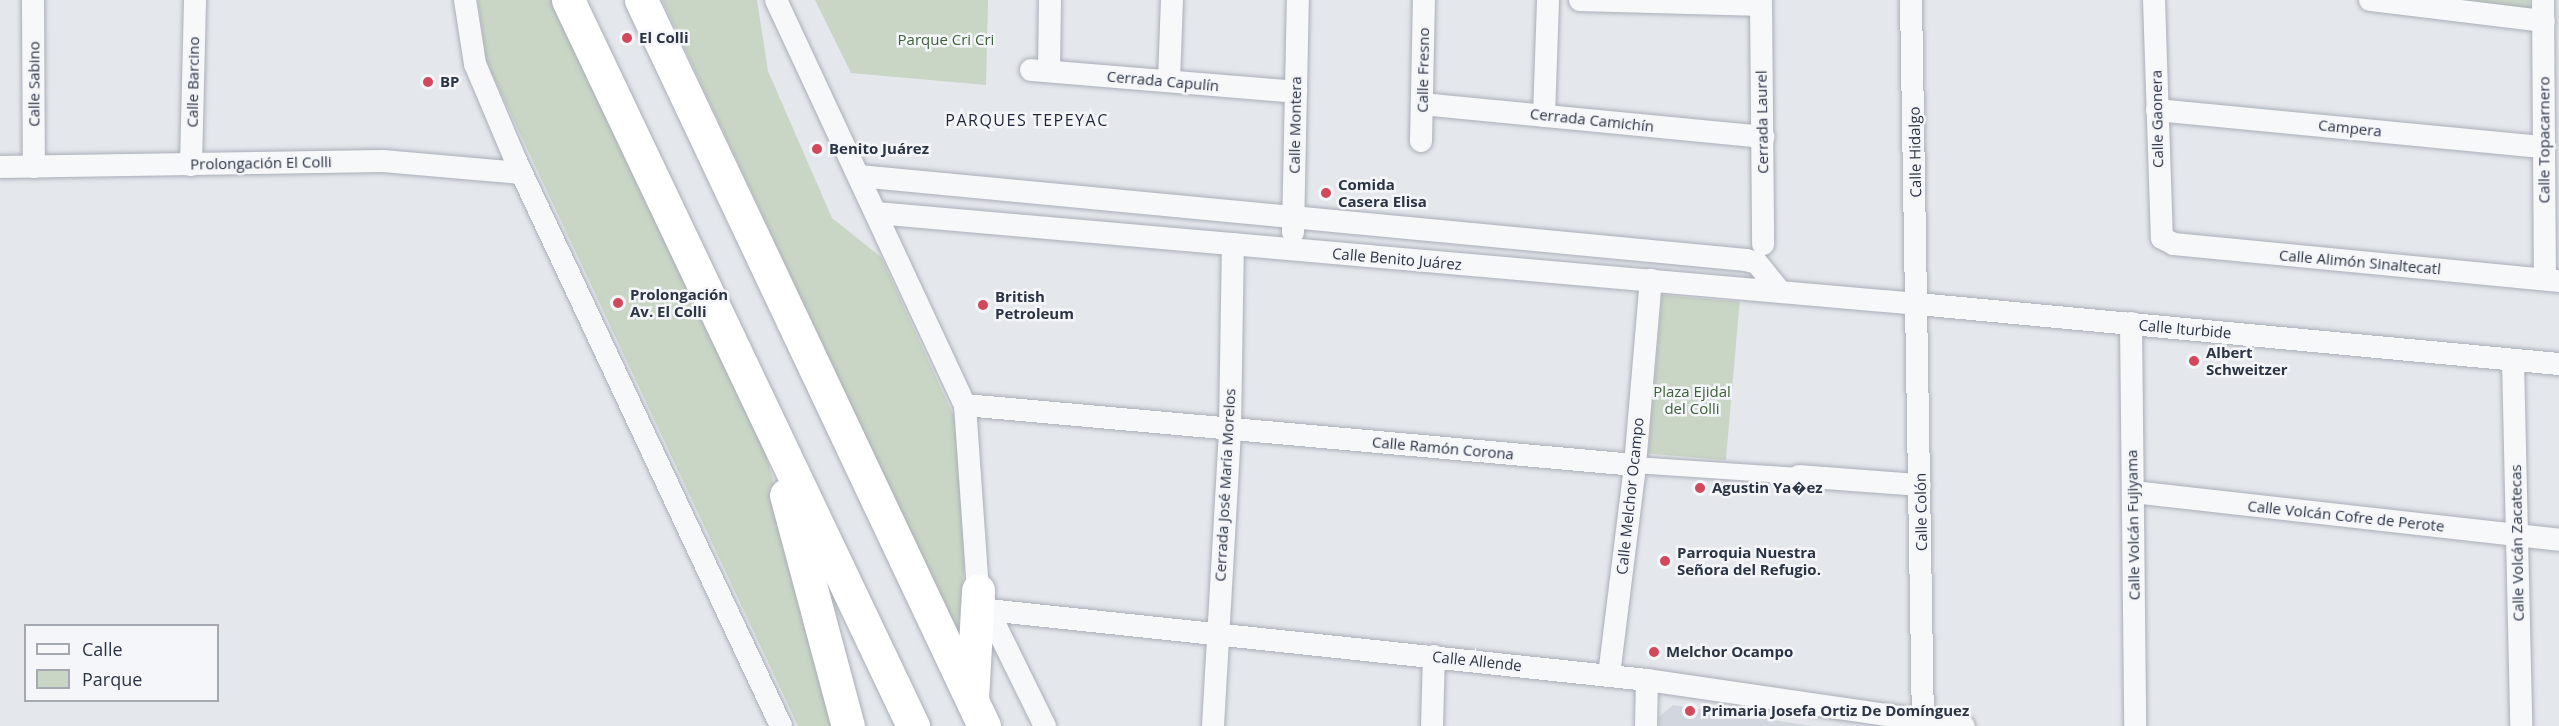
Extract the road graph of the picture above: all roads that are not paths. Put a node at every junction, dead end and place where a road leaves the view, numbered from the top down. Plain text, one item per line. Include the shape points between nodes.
1 (33, 0) edge
2 (195, 0) edge
3 (465, 0) edge
4 (568, 0) edge
5 (641, 0) edge
6 (776, 0) edge
7 (1050, 0) edge
8 (1172, 0) edge
9 (1298, 0) edge
10 (1424, 0) edge
11 (1548, 0) edge
12 (1580, 0) edge
13 (1911, 0) edge
14 (2154, 0) edge
15 (2370, 0) edge
16 (1761, 3) edge
17 (2544, 10) edge
18 (1169, 81) junction
19 (1296, 92) junction
20 (1422, 104) junction
21 (2157, 110) junction
22 (1544, 116) junction
23 (1763, 137) junction
24 (1421, 141) dead end
25 (2543, 147) junction
26 (191, 165) junction
27 (0, 166) edge
28 (34, 167) junction
29 (521, 172) junction
30 (860, 176) junction
31 (876, 213) junction
32 (1293, 217) junction
33 (2162, 238) joint
34 (1233, 244) junction
35 (1763, 244) dead end
36 (1293, 249) junction
37 (1650, 280) junction
38 (2552, 280) edge
39 (1780, 291) junction
40 (1918, 304) junction
41 (2131, 323) junction
42 (2512, 360) junction
43 (2559, 364) edge
44 (756, 396) junction
45 (965, 405) junction
46 (1230, 429) junction
47 (1635, 465) junction
48 (1799, 477) joint
49 (1920, 485) junction
50 (2133, 492) junction
51 (2517, 535) junction
52 (2559, 540) edge
53 (983, 600) junction
54 (1218, 633) junction
55 (1434, 656) junction
56 (1608, 675) junction
57 (1647, 680) junction
58 (978, 713) edge
59 (1923, 720) junction
60 (781, 726) edge
61 (848, 726) edge
62 (913, 726) edge
63 (1045, 726) edge
64 (1213, 726) edge
65 (1432, 726) edge
66 (1646, 726) edge
67 (1964, 726) edge
68 (2135, 726) edge
69 (2521, 726) edge

1 - 28 street, Calle Sabino
2 - 26 street, Calle Barcino
3 - 29 street via 475,64
4 - 44 highway
5 - 58 highway
6 - 30 street
7 - 18 street, Cerrada Capulín via 1040,70
8 - 18 street
9 - 19 street, Calle Montera
10 - 20 street, Calle Fresno
11 - 22 street
12 - 16 street
13 - 40 street, Calle Hidalgo
14 - 21 street, Calle Gaonera
15 - 17 street
16 - 23 street, Cerrada Laurel
17 - 25 street, Calle Topacarnero
18 - 19 street, Cerrada Capulín
19 - 32 street, Calle Montera
20 - 22 street, Cerrada Camichín
20 - 24 street, Calle Fresno
21 - 25 street, Campera
21 - 33 street, Calle Gaonera
22 - 23 street, Cerrada Camichín
23 - 35 street, Cerrada Laurel
25 - 38 street, Calle Topacarnero
26 - 28 street, Prolongación El Colli
26 - 29 street, Prolongación El Colli via 383,161
27 - 28 street, Prolongación El Colli
29 - 60 street
30 - 31 street
30 - 32 street, Calle Benito Juárez
31 - 34 street, Calle Benito Juárez
31 - 45 street
32 - 36 street, Calle Montera
32 - 39 street, Calle Benito Juárez via 1746,260 1757,264
33 - 38 street, Calle Alimón Sinaltecatl via 2174,244
34 - 36 street, Calle Benito Juárez
34 - 46 street, Cerrada José María Morelos
36 - 37 street, Calle Benito Juárez
37 - 39 street, Calle Benito Juárez
37 - 47 street, Calle Melchor Ocampo
39 - 40 street, Calle Benito Juárez
40 - 41 street, Calle Iturbide
40 - 49 street, Calle Colón
41 - 42 street, Calle Iturbide
41 - 50 street, Calle Volcán Fujiyama
42 - 43 street, Calle Iturbide
42 - 51 street, Calle Volcán Zacatecas
44 - 61 highway
44 - 62 highway
45 - 46 street, Calle Ramón Corona
45 - 53 street
46 - 47 street, Calle Ramón Corona
46 - 54 street, Cerrada José María Morelos
47 - 48 street, Calle Ramón Corona
47 - 56 street, Calle Melchor Ocampo
48 - 49 street, Calle Ramón Corona
49 - 59 street, Calle Colón
50 - 51 street, Calle Volcán Cofre de Perote
50 - 68 street, Calle Volcán Fujiyama
51 - 52 street, Calle Volcán Cofre de Perote
51 - 69 street, Calle Volcán Zacatecas
53 - 54 street, Calle Allende
53 - 58 highway
53 - 63 street
54 - 55 street, Calle Allende
54 - 64 street, Cerrada José María Morelos
55 - 56 street, Calle Allende
55 - 65 street
56 - 57 street, Calle Allende
57 - 59 street, Calle Allende
57 - 66 street
59 - 67 street, Calle Allende

